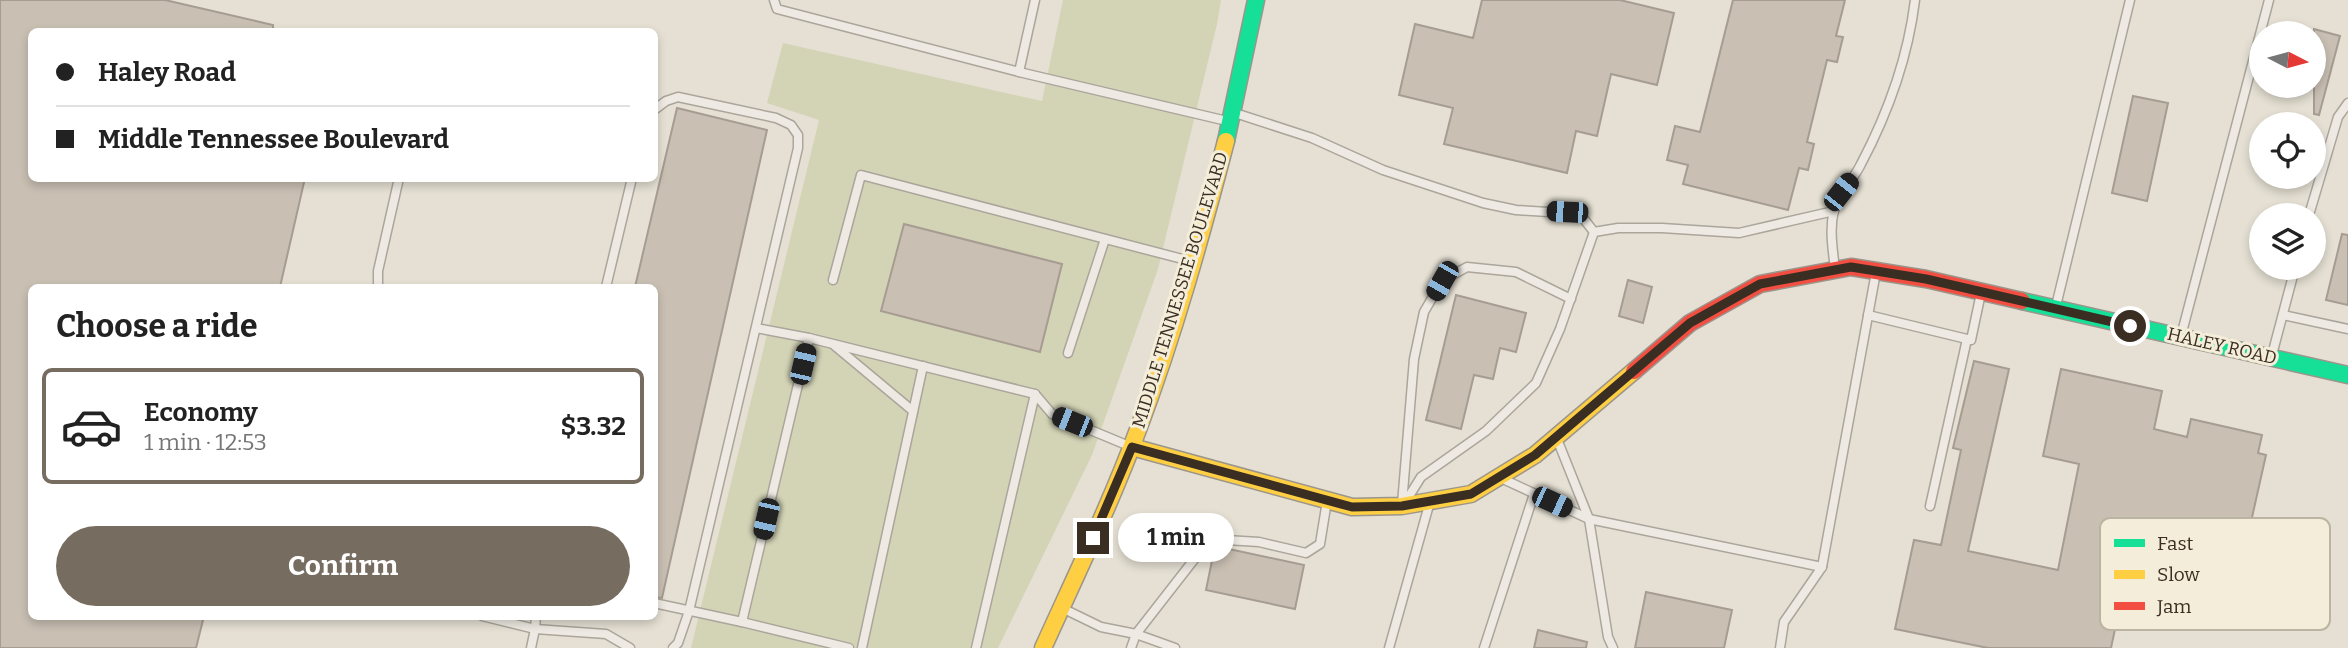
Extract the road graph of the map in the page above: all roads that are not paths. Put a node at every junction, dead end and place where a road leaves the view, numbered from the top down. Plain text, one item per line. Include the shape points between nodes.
1 (774, 0) edge
2 (1035, 0) edge
3 (1256, 0) edge
4 (1915, 0) edge
5 (2130, 0) edge
6 (2269, 0) edge
7 (1019, 72) junction
8 (2348, 103) edge
9 (658, 107) edge
10 (1231, 117) junction
11 (399, 182) edge
12 (631, 182) edge
13 (2313, 203) edge
14 (1834, 211) junction
15 (1594, 232) junction
16 (1105, 239) junction
17 (1192, 262) junction
18 (1835, 270) junction
19 (1876, 271) junction
20 (833, 280) dead end
21 (2292, 280) edge
22 (377, 284) edge
23 (607, 284) edge
24 (1981, 292) junction
25 (1570, 299) junction
26 (2055, 308) junction
27 (2283, 314) junction
28 (1868, 315) junction
29 (756, 328) junction
30 (2348, 329) edge
31 (2181, 337) junction
32 (809, 338) junction
33 (1967, 339) junction
34 (832, 344) junction
35 (1068, 353) dead end
36 (2271, 358) junction
37 (923, 366) junction
38 (2348, 375) edge
39 (1035, 394) junction
40 (913, 411) junction
41 (1556, 436) junction
42 (1132, 447) junction
43 (1500, 478) junction
44 (1534, 494) junction
45 (1327, 500) junction
46 (1430, 502) junction
47 (1402, 506) junction
48 (1930, 506) dead end
49 (1589, 519) junction
50 (1822, 567) junction
51 (658, 604) edge
52 (1062, 608) junction
53 (689, 611) junction
54 (498, 620) edge
55 (536, 620) edge
56 (742, 622) junction
57 (535, 629) junction
58 (1136, 634) junction
59 (531, 648) edge
60 (630, 648) edge
61 (673, 648) edge
62 (849, 648) edge
63 (862, 648) edge
64 (976, 648) edge
65 (1043, 648) edge
66 (1131, 648) edge
67 (1175, 648) edge
68 (1389, 648) edge
69 (1484, 648) edge
70 (1613, 648) edge
71 (1780, 648) edge

1 - 7 lane via 777,9
2 - 7 lane
3 - 10 street, MIDDLE TENNESSEE BOULEVARD
4 - 14 lane via 1897,83 1860,167 1841,192
5 - 26 lane
6 - 31 lane
7 - 10 lane
8 - 13 lane via 2338,117
9 - 29 lane via 678,97 776,118 799,135
10 - 15 lane via 1312,138 1382,170 1483,203 1580,214
10 - 17 street, MIDDLE TENNESSEE BOULEVARD
11 - 22 lane
12 - 23 lane
14 - 15 lane via 1739,233 1662,228
14 - 18 lane
15 - 25 lane
16 - 17 lane
16 - 20 lane via 861,176
16 - 35 lane
17 - 42 street, MIDDLE TENNESSEE BOULEVARD
18 - 19 street, HALEY ROAD
18 - 41 street, HALEY ROAD via 1760,284 1690,323
19 - 24 street, HALEY ROAD
19 - 28 lane
21 - 27 lane
24 - 26 street, HALEY ROAD
24 - 33 lane via 1971,340
25 - 47 lane via 1536,383 1486,431 1421,477
25 - 47 lane via 1516,272 1467,267 1442,281 1424,312 1413,359
26 - 31 street, HALEY ROAD
27 - 30 lane
27 - 36 lane
28 - 33 lane
28 - 50 lane
29 - 32 lane
29 - 53 lane
31 - 36 street, HALEY ROAD
32 - 34 lane
32 - 56 lane
33 - 48 lane
34 - 37 lane
34 - 40 lane
36 - 38 street, HALEY ROAD
37 - 39 lane
37 - 40 lane
39 - 42 lane via 1052,414
39 - 64 lane
40 - 63 lane
41 - 43 street, HALEY ROAD
41 - 49 lane
42 - 45 street, HALEY ROAD
42 - 52 street, MIDDLE TENNESSEE BOULEVARD
43 - 44 lane
43 - 46 street, HALEY ROAD via 1471,494
44 - 49 lane
44 - 69 lane
45 - 47 street, HALEY ROAD via 1352,507
45 - 58 lane via 1320,544 1306,554 1259,542 1210,539
46 - 47 street, HALEY ROAD
46 - 68 lane
49 - 50 lane
49 - 70 lane
50 - 71 lane via 1784,622
51 - 53 lane
52 - 58 lane via 1101,627
52 - 65 street, MIDDLE TENNESSEE BOULEVARD
53 - 56 lane
53 - 61 lane
54 - 57 lane
55 - 57 lane
56 - 62 lane
57 - 59 lane
57 - 60 lane via 606,635
58 - 66 lane
58 - 67 lane

